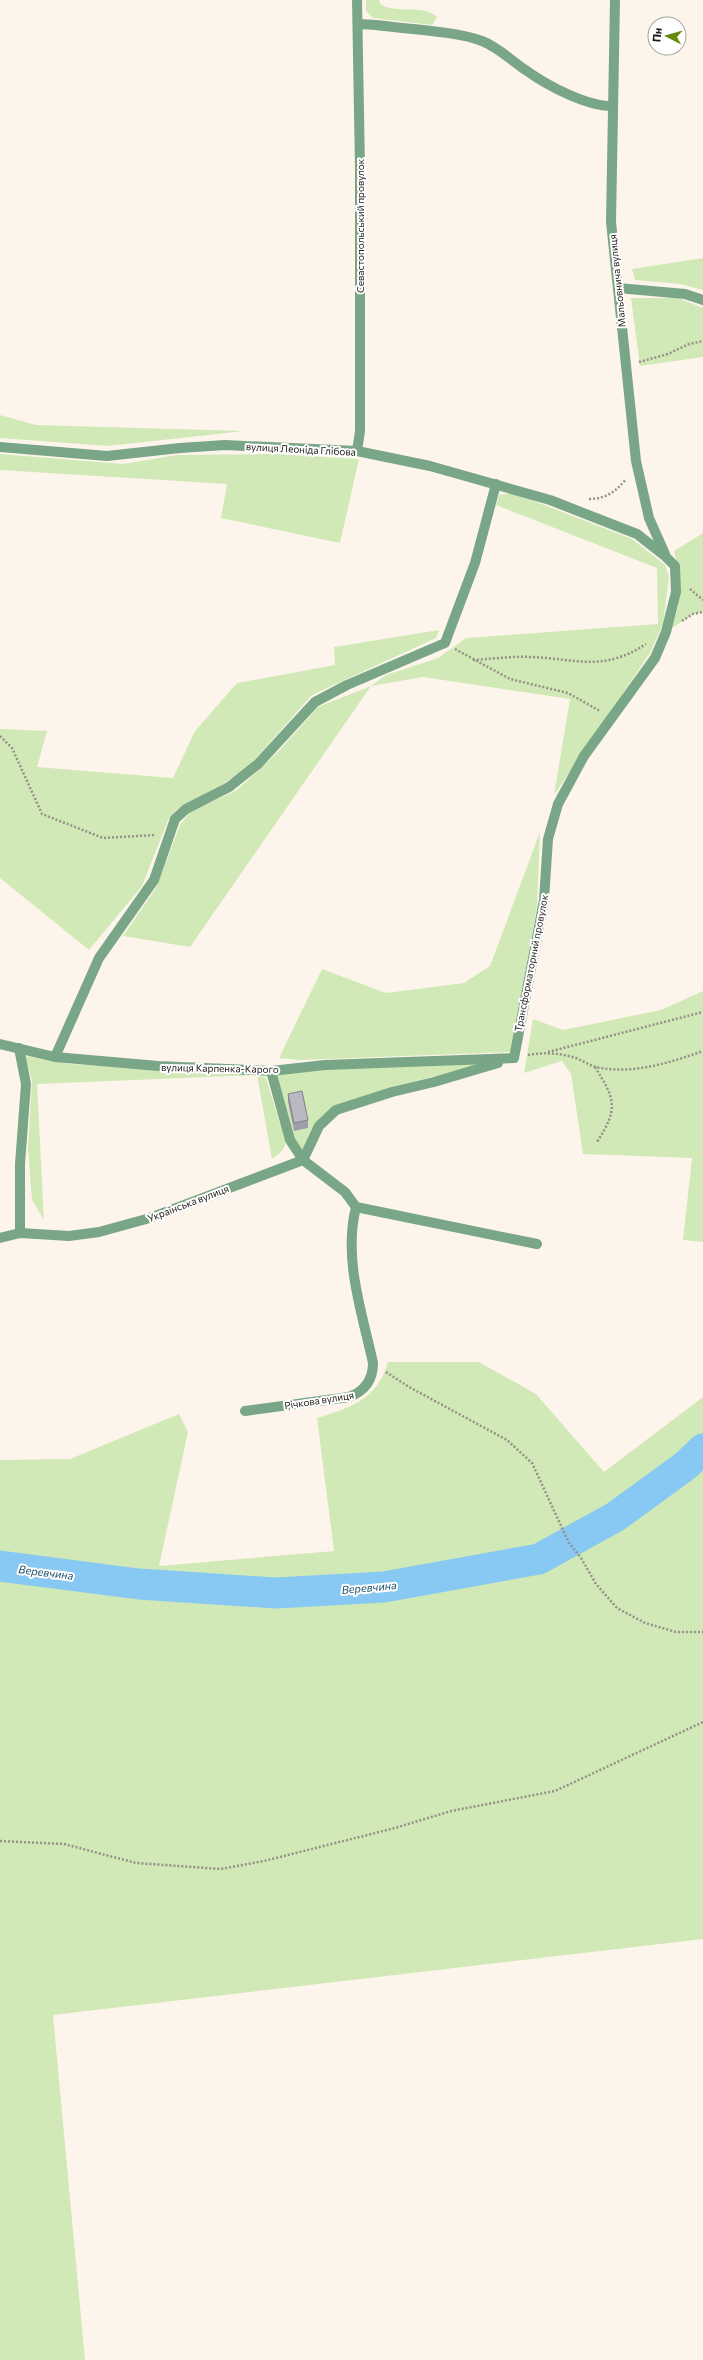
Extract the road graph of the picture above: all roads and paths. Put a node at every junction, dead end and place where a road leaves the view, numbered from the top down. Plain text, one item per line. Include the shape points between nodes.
1 (357, 0) edge
2 (615, 0) edge
3 (359, 24) junction
4 (613, 106) junction
5 (618, 288) junction
6 (703, 300) edge
7 (703, 341) edge
8 (626, 373) junction
9 (0, 447) edge
10 (357, 451) junction
11 (636, 461) junction
12 (496, 484) junction
13 (585, 500) dead end
14 (665, 556) junction
15 (675, 566) joint
16 (666, 632) junction
17 (445, 643) junction
18 (473, 660) junction
19 (611, 717) junction
20 (0, 736) edge
21 (170, 833) junction
22 (703, 1012) edge
23 (0, 1044) edge
24 (19, 1048) junction
25 (703, 1050) edge
26 (546, 1052) junction
27 (54, 1057) junction
28 (514, 1058) junction
29 (595, 1067) junction
30 (271, 1071) junction
31 (597, 1142) dead end
32 (303, 1160) junction
33 (356, 1207) junction
34 (20, 1233) junction
35 (0, 1238) edge
36 (537, 1244) dead end
37 (373, 1363) junction
38 (245, 1411) dead end
39 (703, 1632) edge
40 (703, 1722) edge
41 (0, 1840) edge

1 - 3 street, Севастопольський провулок
2 - 4 street, Мальовнича вулиця
3 - 4 street via 481,40 503,51 546,84 600,106
3 - 10 street, Севастопольський провулок via 360,431
4 - 5 street, Мальовнича вулиця via 611,222
5 - 6 street via 686,294
5 - 8 street, Мальовнича вулиця
7 - 8 path via 641,361
8 - 11 street, Мальовнича вулиця
9 - 10 street, вулиця Леоніда Глібова via 107,456 225,446
10 - 12 street, вулиця Леоніда Глібова via 430,466
11 - 13 path via 618,490 599,499
11 - 14 street, Мальовнича вулиця via 649,518
12 - 14 street, вулиця Леоніда Глібова via 550,500 637,534
12 - 17 street via 475,564
14 - 15 street, вулиця Леоніда Глібова
15 - 16 street, Трансформаторний провулок via 676,592
16 - 18 path via 617,660 594,663 530,657
16 - 19 street, Трансформаторний провулок via 655,658
17 - 18 path
17 - 21 street via 347,684 315,702 258,764 229,787 186,809 175,819
18 - 19 path via 510,679 568,693
19 - 28 street, Трансформаторний провулок via 584,756 558,804 548,839 544,900
20 - 21 path via 12,748 42,814 103,838
21 - 27 street via 154,880 99,958
22 - 26 path
23 - 24 street, вулиця Карпенка-Карого
24 - 27 street, вулиця Карпенка-Карого
24 - 34 street via 26,1084 20,1164
25 - 29 path via 670,1062 624,1070
26 - 28 path
26 - 29 path via 575,1058
27 - 30 street, вулиця Карпенка-Карого via 158,1066
28 - 30 street, вулиця Карпенка-Карого via 325,1065
28 - 32 street via 336,1110 319,1126
29 - 31 path via 610,1092 612,1110 607,1126
30 - 32 street via 290,1140
32 - 33 street via 345,1192
32 - 34 street, Українська вулиця via 150,1218 100,1232 69,1236
33 - 36 street
33 - 37 street via 352,1224 351,1266
34 - 35 street, Українська вулиця
37 - 38 street, Річкова вулиця via 373,1371 367,1386 360,1393 349,1397
37 - 39 path via 409,1387 507,1440 532,1463 569,1543 596,1584 617,1608 645,1624 676,1632
40 - 41 path via 555,1791 451,1811 395,1828 264,1861 221,1869 136,1863 64,1844

